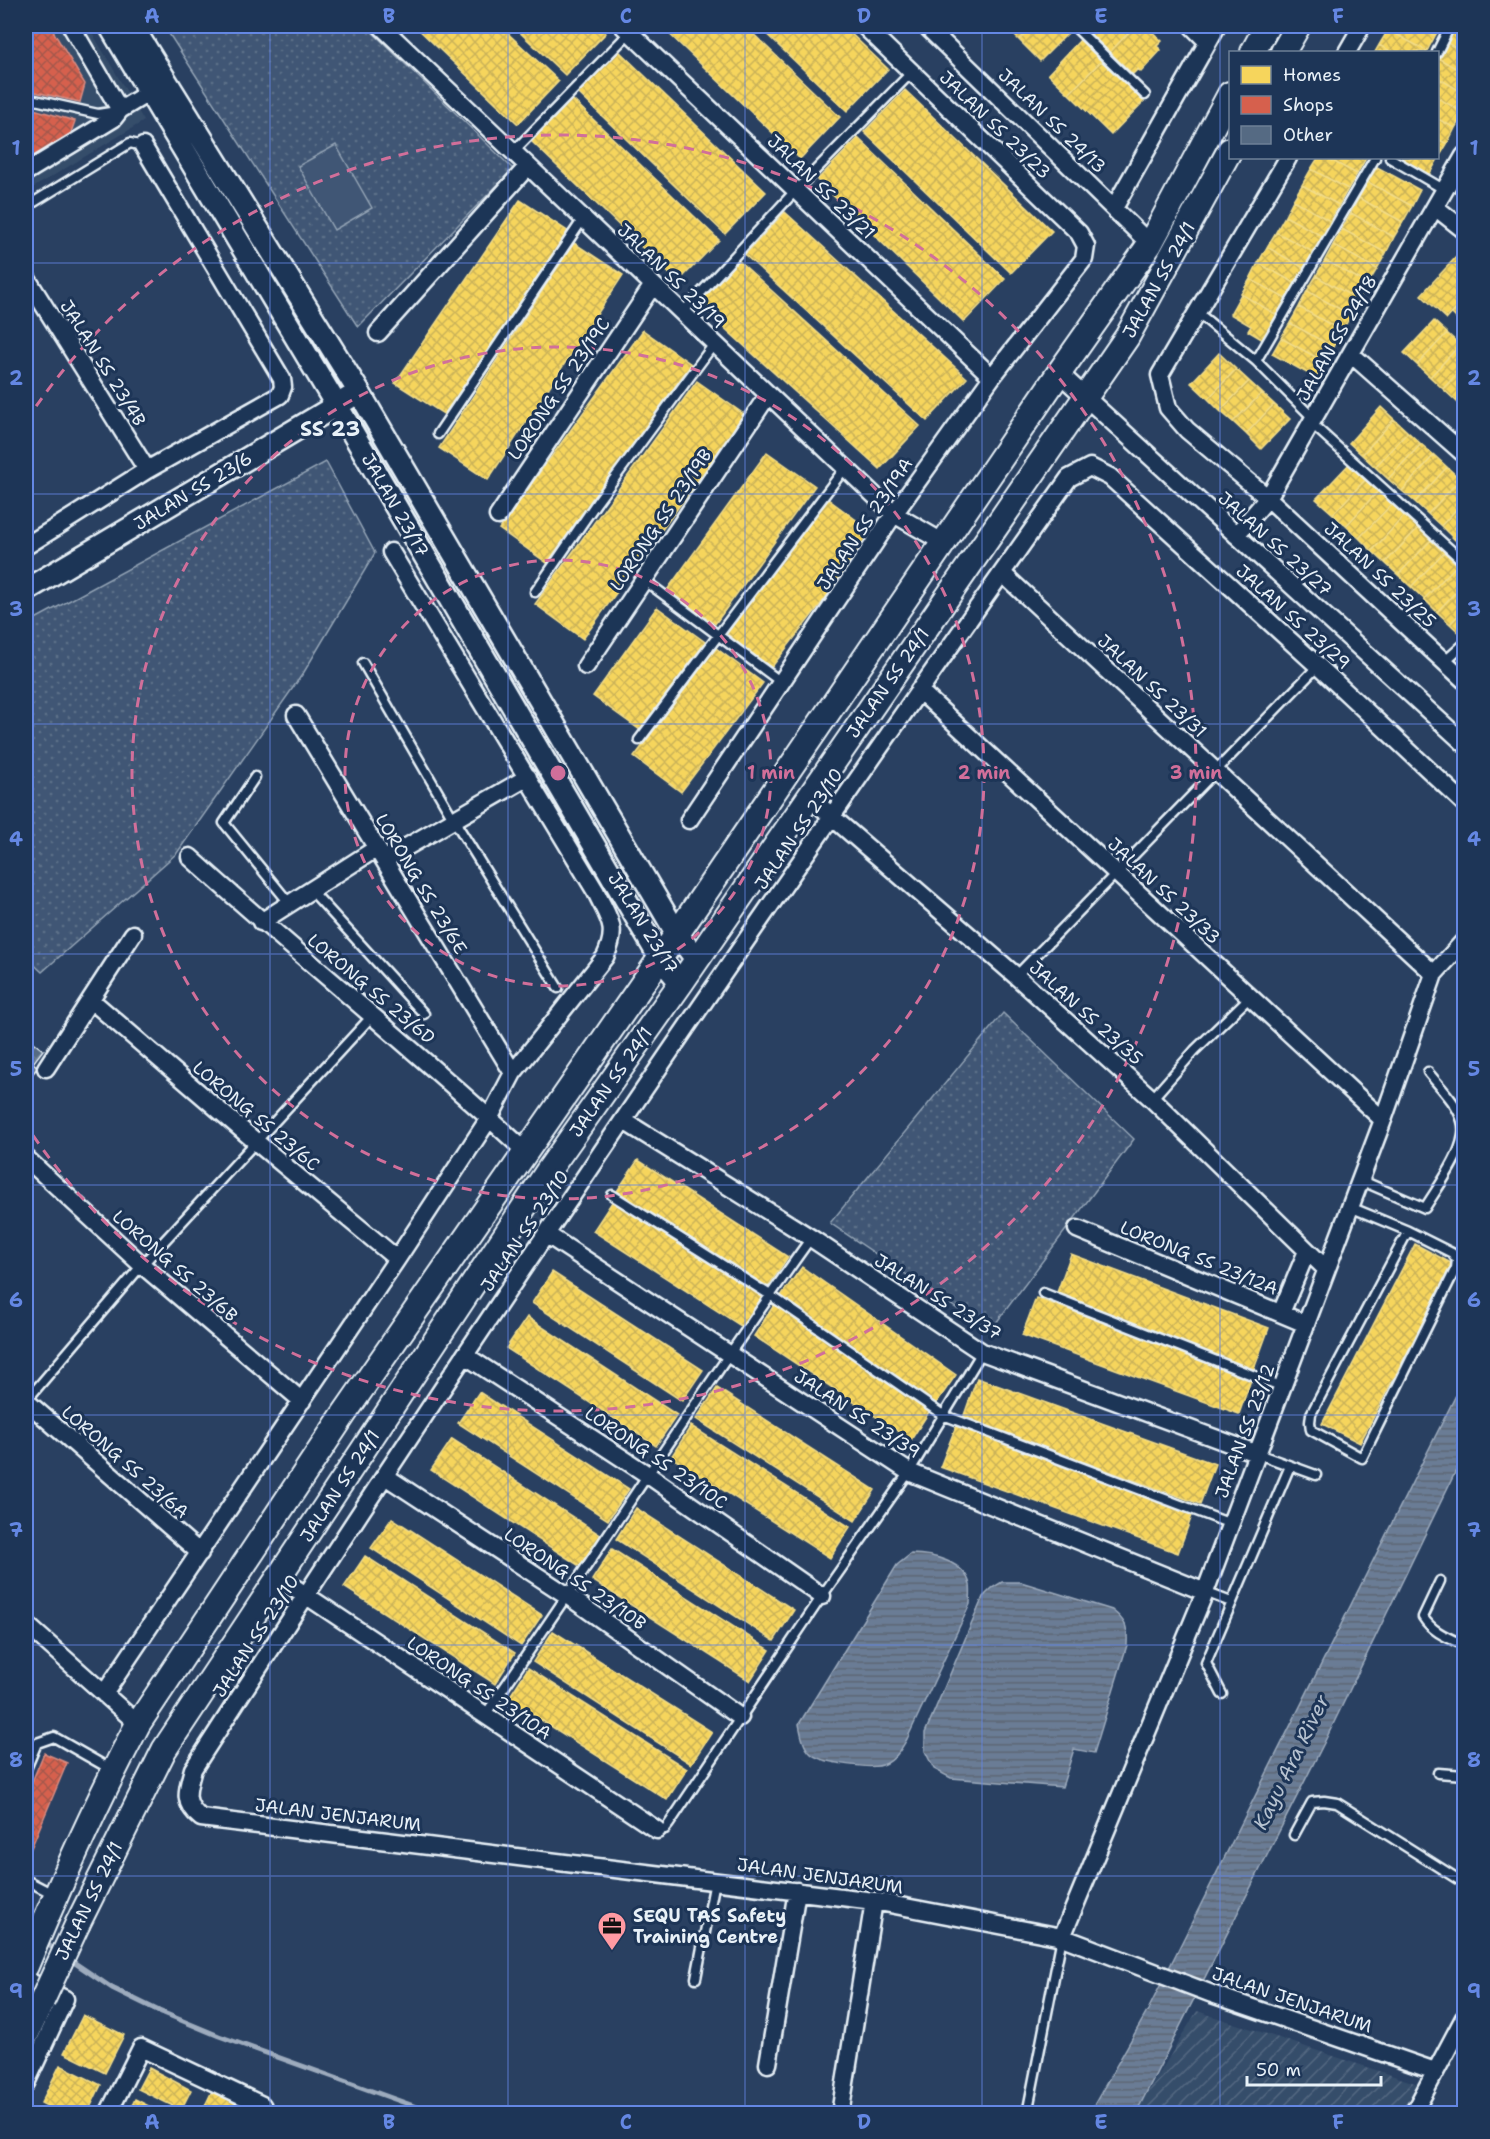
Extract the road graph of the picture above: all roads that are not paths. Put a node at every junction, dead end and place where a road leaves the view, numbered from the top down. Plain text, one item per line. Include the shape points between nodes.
1 (71, 26) edge
2 (110, 26) edge
3 (132, 26) edge
4 (381, 26) edge
5 (864, 26) edge
6 (926, 26) edge
7 (1074, 26) edge
8 (1192, 26) edge
9 (1217, 26) edge
10 (1267, 26) edge
11 (1298, 26) edge
12 (1362, 26) edge
13 (1450, 26) edge
14 (630, 28) edge
15 (1208, 42) junction
16 (1254, 51) edge
17 (1284, 51) edge
18 (1348, 51) edge
19 (1438, 51) edge
20 (912, 72) junction
21 (158, 87) junction
22 (1145, 95) dead end
23 (1229, 96) edge
24 (26, 98) edge
25 (120, 110) junction
26 (143, 146) joint
27 (513, 152) junction
28 (1229, 152) edge
29 (1464, 156) edge
30 (1287, 159) edge
31 (1375, 159) edge
32 (1392, 159) edge
33 (528, 166) junction
34 (26, 172) edge
35 (796, 190) junction
36 (1444, 190) junction
37 (26, 207) edge
38 (1435, 207) junction
39 (1114, 208) junction
40 (583, 219) junction
41 (1464, 230) edge
42 (1150, 244) junction
43 (1084, 259) joint
44 (26, 277) edge
45 (653, 285) junction
46 (1197, 312) junction
47 (682, 313) junction
48 (378, 333) dead end
49 (714, 344) junction
50 (1351, 354) junction
51 (1256, 361) junction
52 (1059, 373) junction
53 (992, 377) junction
54 (359, 392) junction
55 (768, 395) junction
56 (1086, 398) junction
57 (338, 406) junction
58 (1313, 421) junction
59 (438, 434) dead end
60 (1464, 454) edge
61 (1090, 467) joint
62 (845, 468) junction
63 (147, 470) junction
64 (1268, 498) junction
65 (894, 514) junction
66 (498, 516) dead end
67 (1236, 534) junction
68 (944, 543) junction
69 (26, 546) edge
70 (392, 552) dead end
71 (1464, 562) edge
72 (1002, 573) junction
73 (644, 580) junction
74 (26, 590) edge
75 (535, 592) dead end
76 (717, 635) junction
77 (1464, 644) edge
78 (1444, 662) junction
79 (363, 663) dead end
80 (586, 666) dead end
81 (1318, 666) junction
82 (1464, 680) edge
83 (781, 682) junction
84 (920, 690) junction
85 (296, 715) dead end
86 (639, 740) dead end
87 (1464, 743) edge
88 (1216, 771) junction
89 (255, 777) dead end
90 (528, 777) junction
91 (810, 796) junction
92 (1464, 803) edge
93 (831, 816) junction
94 (454, 820) junction
95 (689, 820) dead end
96 (380, 854) junction
97 (190, 856) dead end
98 (1116, 873) junction
99 (311, 891) junction
100 (290, 904) junction
101 (261, 921) junction
102 (134, 934) dead end
103 (678, 934) junction
104 (1464, 940) edge
105 (660, 958) junction
106 (697, 960) junction
107 (1434, 974) junction
108 (1016, 976) junction
109 (681, 983) junction
110 (558, 988) dead end
111 (1250, 997) junction
112 (91, 1000) junction
113 (424, 1014) dead end
114 (373, 1015) junction
115 (46, 1068) dead end
116 (1428, 1072) dead end
117 (513, 1073) junction
118 (1152, 1099) junction
119 (490, 1117) junction
120 (624, 1120) junction
121 (1383, 1120) junction
122 (255, 1141) junction
123 (526, 1152) junction
124 (26, 1158) edge
125 (1360, 1180) junction
126 (612, 1195) dead end
127 (1350, 1207) junction
128 (1077, 1229) dead end
129 (1408, 1231) junction
130 (546, 1234) junction
131 (811, 1238) junction
132 (1307, 1251) junction
133 (398, 1259) junction
134 (142, 1265) junction
135 (1326, 1269) junction
136 (1043, 1293) dead end
137 (770, 1295) junction
138 (1281, 1313) junction
139 (1306, 1324) junction
140 (982, 1352) junction
141 (731, 1354) junction
142 (466, 1356) junction
143 (1282, 1387) junction
144 (26, 1401) edge
145 (302, 1401) junction
146 (943, 1415) junction
147 (1258, 1454) junction
148 (1290, 1466) junction
149 (909, 1473) junction
150 (648, 1475) junction
151 (1316, 1475) dead end
152 (385, 1476) junction
153 (1231, 1524) junction
154 (200, 1553) junction
155 (280, 1578) junction
156 (1440, 1581) dead end
157 (1205, 1592) junction
158 (305, 1595) junction
159 (568, 1596) junction
160 (822, 1596) junction
161 (1232, 1602) junction
162 (26, 1624) edge
163 (1464, 1645) edge
164 (104, 1694) junction
165 (1222, 1694) dead end
166 (484, 1716) junction
167 (740, 1717) junction
168 (138, 1724) junction
169 (26, 1768) edge
170 (113, 1771) junction
171 (1438, 1773) dead end
172 (1464, 1775) edge
173 (187, 1801) joint
174 (657, 1830) joint
175 (1294, 1835) dead end
176 (26, 1880) edge
177 (715, 1881) junction
178 (1464, 1883) edge
179 (796, 1891) junction
180 (53, 1900) junction
181 (874, 1900) junction
182 (1062, 1937) junction
183 (26, 1966) edge
184 (696, 1978) dead end
185 (26, 1980) edge
186 (1464, 2018) edge
187 (26, 2035) edge
188 (768, 2064) dead end
189 (1435, 2071) junction
190 (26, 2083) edge
191 (108, 2114) edge
192 (267, 2114) edge
193 (840, 2114) edge
194 (1027, 2114) edge
195 (1413, 2114) edge

1 - 25 street
2 - 21 street, JALAN 23/17
3 - 21 street, JALAN 23/17
4 - 27 street, JALAN SS 23/19
5 - 20 street, JALAN SS 23/23
6 - 39 street, JALAN SS 24/13
7 - 22 lane
8 - 15 street
9 - 15 street
10 - 16 main road
11 - 17 main road
12 - 18 street
13 - 19 lane
14 - 27 lane
14 - 35 street, JALAN SS 23/21
15 - 39 street
20 - 35 lane
20 - 43 street, JALAN SS 23/23 via 1079,233 1086,246
21 - 25 street
21 - 54 street, JALAN 23/17
21 - 57 street, JALAN 23/17
23 - 42 main road, JALAN SS 24/1
24 - 25 lane via 98,114
25 - 34 street via 113,119
26 - 37 lane via 130,143
26 - 63 street via 282,379 283,387 280,395
27 - 33 street, JALAN SS 23/19
28 - 56 main road, JALAN SS 24/1 via 1127,337
29 - 36 street, JALAN SS 24/18
30 - 46 street
31 - 51 lane
32 - 36 lane
33 - 40 street, JALAN SS 23/19
33 - 48 street
35 - 47 lane
35 - 53 street, JALAN SS 23/21
36 - 38 street, JALAN SS 24/18
38 - 41 street
38 - 50 street, JALAN SS 24/18
39 - 42 street, JALAN SS 24/13
40 - 45 street, JALAN SS 23/19
40 - 59 lane
42 - 52 main road, JALAN SS 24/1
43 - 53 street, JALAN SS 23/19A
44 - 63 street, JALAN SS 23/4B
45 - 47 street, JALAN SS 23/19
45 - 66 street, LORONG SS 23/19C
46 - 51 lane
46 - 64 street via 1160,375 1168,408 1187,430
47 - 49 street, JALAN SS 23/19
49 - 55 street, JALAN SS 23/19
49 - 75 lane
50 - 58 street, JALAN SS 24/18
50 - 60 street
51 - 58 lane
52 - 56 street, JALAN SS 23/27
52 - 68 main road, JALAN SS 24/1
53 - 65 street, JALAN SS 23/19A
54 - 57 street, JALAN SS 23/6
54 - 103 street, JALAN 23/17
55 - 62 street, JALAN SS 23/19
55 - 73 street, LORONG SS 23/19B
56 - 67 street, JALAN SS 23/27
56 - 91 main road, JALAN SS 24/1
57 - 74 street, JALAN SS 23/6
57 - 105 street, JALAN 23/17
58 - 64 street, JALAN SS 24/18
58 - 71 lane
61 - 72 street, JALAN SS 23/10 via 1069,478
61 - 81 street, JALAN SS 23/29 via 1110,477
62 - 65 street, JALAN SS 23/19
62 - 76 lane
63 - 69 street
64 - 67 street, JALAN SS 24/18
64 - 78 street, JALAN SS 23/25
65 - 68 street, JALAN SS 23/19
65 - 83 street, JALAN SS 23/19A
67 - 87 street, JALAN SS 23/27
68 - 103 main road, JALAN SS 24/1
70 - 90 street
72 - 84 street, JALAN SS 23/10
72 - 88 street, JALAN SS 23/31
73 - 76 lane
73 - 80 street, LORONG SS 23/19B
76 - 83 lane
76 - 86 lane
77 - 78 lane
78 - 82 street, JALAN SS 23/25
79 - 94 lane
81 - 88 lane
81 - 92 street, JALAN SS 23/29
83 - 95 street, JALAN SS 23/19A
84 - 93 street, JALAN SS 23/10
84 - 98 street, JALAN SS 23/33
85 - 96 street, LORONG SS 23/6E
88 - 98 lane
88 - 107 street, JALAN SS 23/31
89 - 100 lane via 224,823
90 - 94 street
90 - 117 street via 613,928 612,943 605,957
91 - 93 street, JALAN SS 23/35
91 - 106 main road, JALAN SS 24/1
93 - 108 street, JALAN SS 23/35
93 - 120 street, JALAN SS 23/10
94 - 96 street
94 - 110 lane
96 - 99 street
96 - 117 street, LORONG SS 23/6E
97 - 101 street, LORONG SS 23/6D
98 - 108 lane
98 - 111 street, JALAN SS 23/33
99 - 100 street
99 - 113 lane
100 - 101 street
101 - 114 street, LORONG SS 23/6D
102 - 112 street
103 - 105 main road, JALAN SS 24/1
103 - 106 street, JALAN 23/17
104 - 107 street, JALAN SS 23/12
105 - 109 street, JALAN 23/17
105 - 123 main road, JALAN SS 24/1
106 - 109 main road, JALAN SS 24/1
107 - 121 street, JALAN SS 23/12
108 - 118 street, JALAN SS 23/35
109 - 155 main road, JALAN SS 24/1 via 548,1172
111 - 118 lane
111 - 121 street, JALAN SS 23/33
112 - 115 street
112 - 122 street, LORONG SS 23/6C
114 - 119 street, LORONG SS 23/6D
114 - 122 lane
116 - 125 lane via 1453,1104 1462,1120 1464,1136 1425,1209
117 - 119 street
118 - 132 street, JALAN SS 23/35
119 - 123 street, LORONG SS 23/6D
119 - 133 street
120 - 130 street, JALAN SS 23/10
120 - 131 street, JALAN SS 23/37
121 - 125 street, JALAN SS 23/12
122 - 133 street, LORONG SS 23/6C
122 - 134 lane
123 - 168 main road, JALAN SS 24/1 via 344,1414
124 - 134 street, LORONG SS 23/6B
125 - 127 street, JALAN SS 23/12
126 - 137 lane
127 - 129 lane
127 - 135 street, JALAN SS 23/12
128 - 138 street, LORONG SS 23/12A
129 - 129 lane via 1311,1414 1311,1430 1362,1458 1456,1268 1457,1260 1452,1253
130 - 141 street, JALAN SS 23/39
130 - 142 street, JALAN SS 23/10
131 - 137 lane
131 - 140 street, JALAN SS 23/37
132 - 135 street, JALAN SS 23/35
132 - 138 street
133 - 145 street
134 - 144 lane
134 - 145 street, LORONG SS 23/6B
135 - 139 street, JALAN SS 23/12
136 - 143 lane
137 - 141 lane
137 - 146 lane
138 - 139 street, LORONG SS 23/12A
139 - 143 street, JALAN SS 23/12
140 - 146 lane
140 - 147 street, JALAN SS 23/37
141 - 149 street, JALAN SS 23/39
141 - 150 lane
142 - 150 street, LORONG SS 23/10C
142 - 152 street, JALAN SS 23/10
143 - 147 street, JALAN SS 23/12
144 - 154 street, LORONG SS 23/6A
145 - 154 street
146 - 149 lane
146 - 153 lane
147 - 148 lane
147 - 153 street, JALAN SS 23/12
148 - 151 lane
148 - 161 lane
149 - 157 street, JALAN SS 23/39
149 - 160 lane
150 - 159 lane
150 - 160 street, LORONG SS 23/10C
152 - 158 street, JALAN SS 23/10
152 - 159 street, LORONG SS 23/10B
153 - 157 street, JALAN SS 23/12
154 - 164 street
155 - 158 street, LORONG SS 23/10A
155 - 187 main road, JALAN SS 24/1, bridge via 164,1750
156 - 163 lane via 1423,1617 1428,1626
157 - 161 lane
157 - 182 street, JALAN SS 23/12
158 - 166 street, LORONG SS 23/10A
158 - 173 street, JALAN SS 23/10 via 193,1769
159 - 166 lane
159 - 167 street, LORONG SS 23/10B
160 - 167 lane
161 - 165 lane via 1206,1663
162 - 164 street
164 - 168 street
166 - 174 street, LORONG SS 23/10A
167 - 174 lane via 669,1824
168 - 170 main road, JALAN SS 24/1
169 - 170 lane via 37,1743 54,1737
170 - 180 main road, JALAN SS 24/1
171 - 172 lane
173 - 177 street, JALAN JENJARUM via 201,1818
175 - 178 lane via 1312,1802 1337,1803
176 - 180 lane
177 - 179 street, JALAN JENJARUM
177 - 184 lane
179 - 181 street, JALAN JENJARUM
179 - 188 street
180 - 183 main road, JALAN SS 24/1
181 - 182 street, JALAN JENJARUM
181 - 193 street
182 - 189 street, JALAN JENJARUM
182 - 194 lane
185 - 190 street via 65,1999
186 - 189 street
189 - 195 street
191 - 192 street via 141,2048 262,2105

